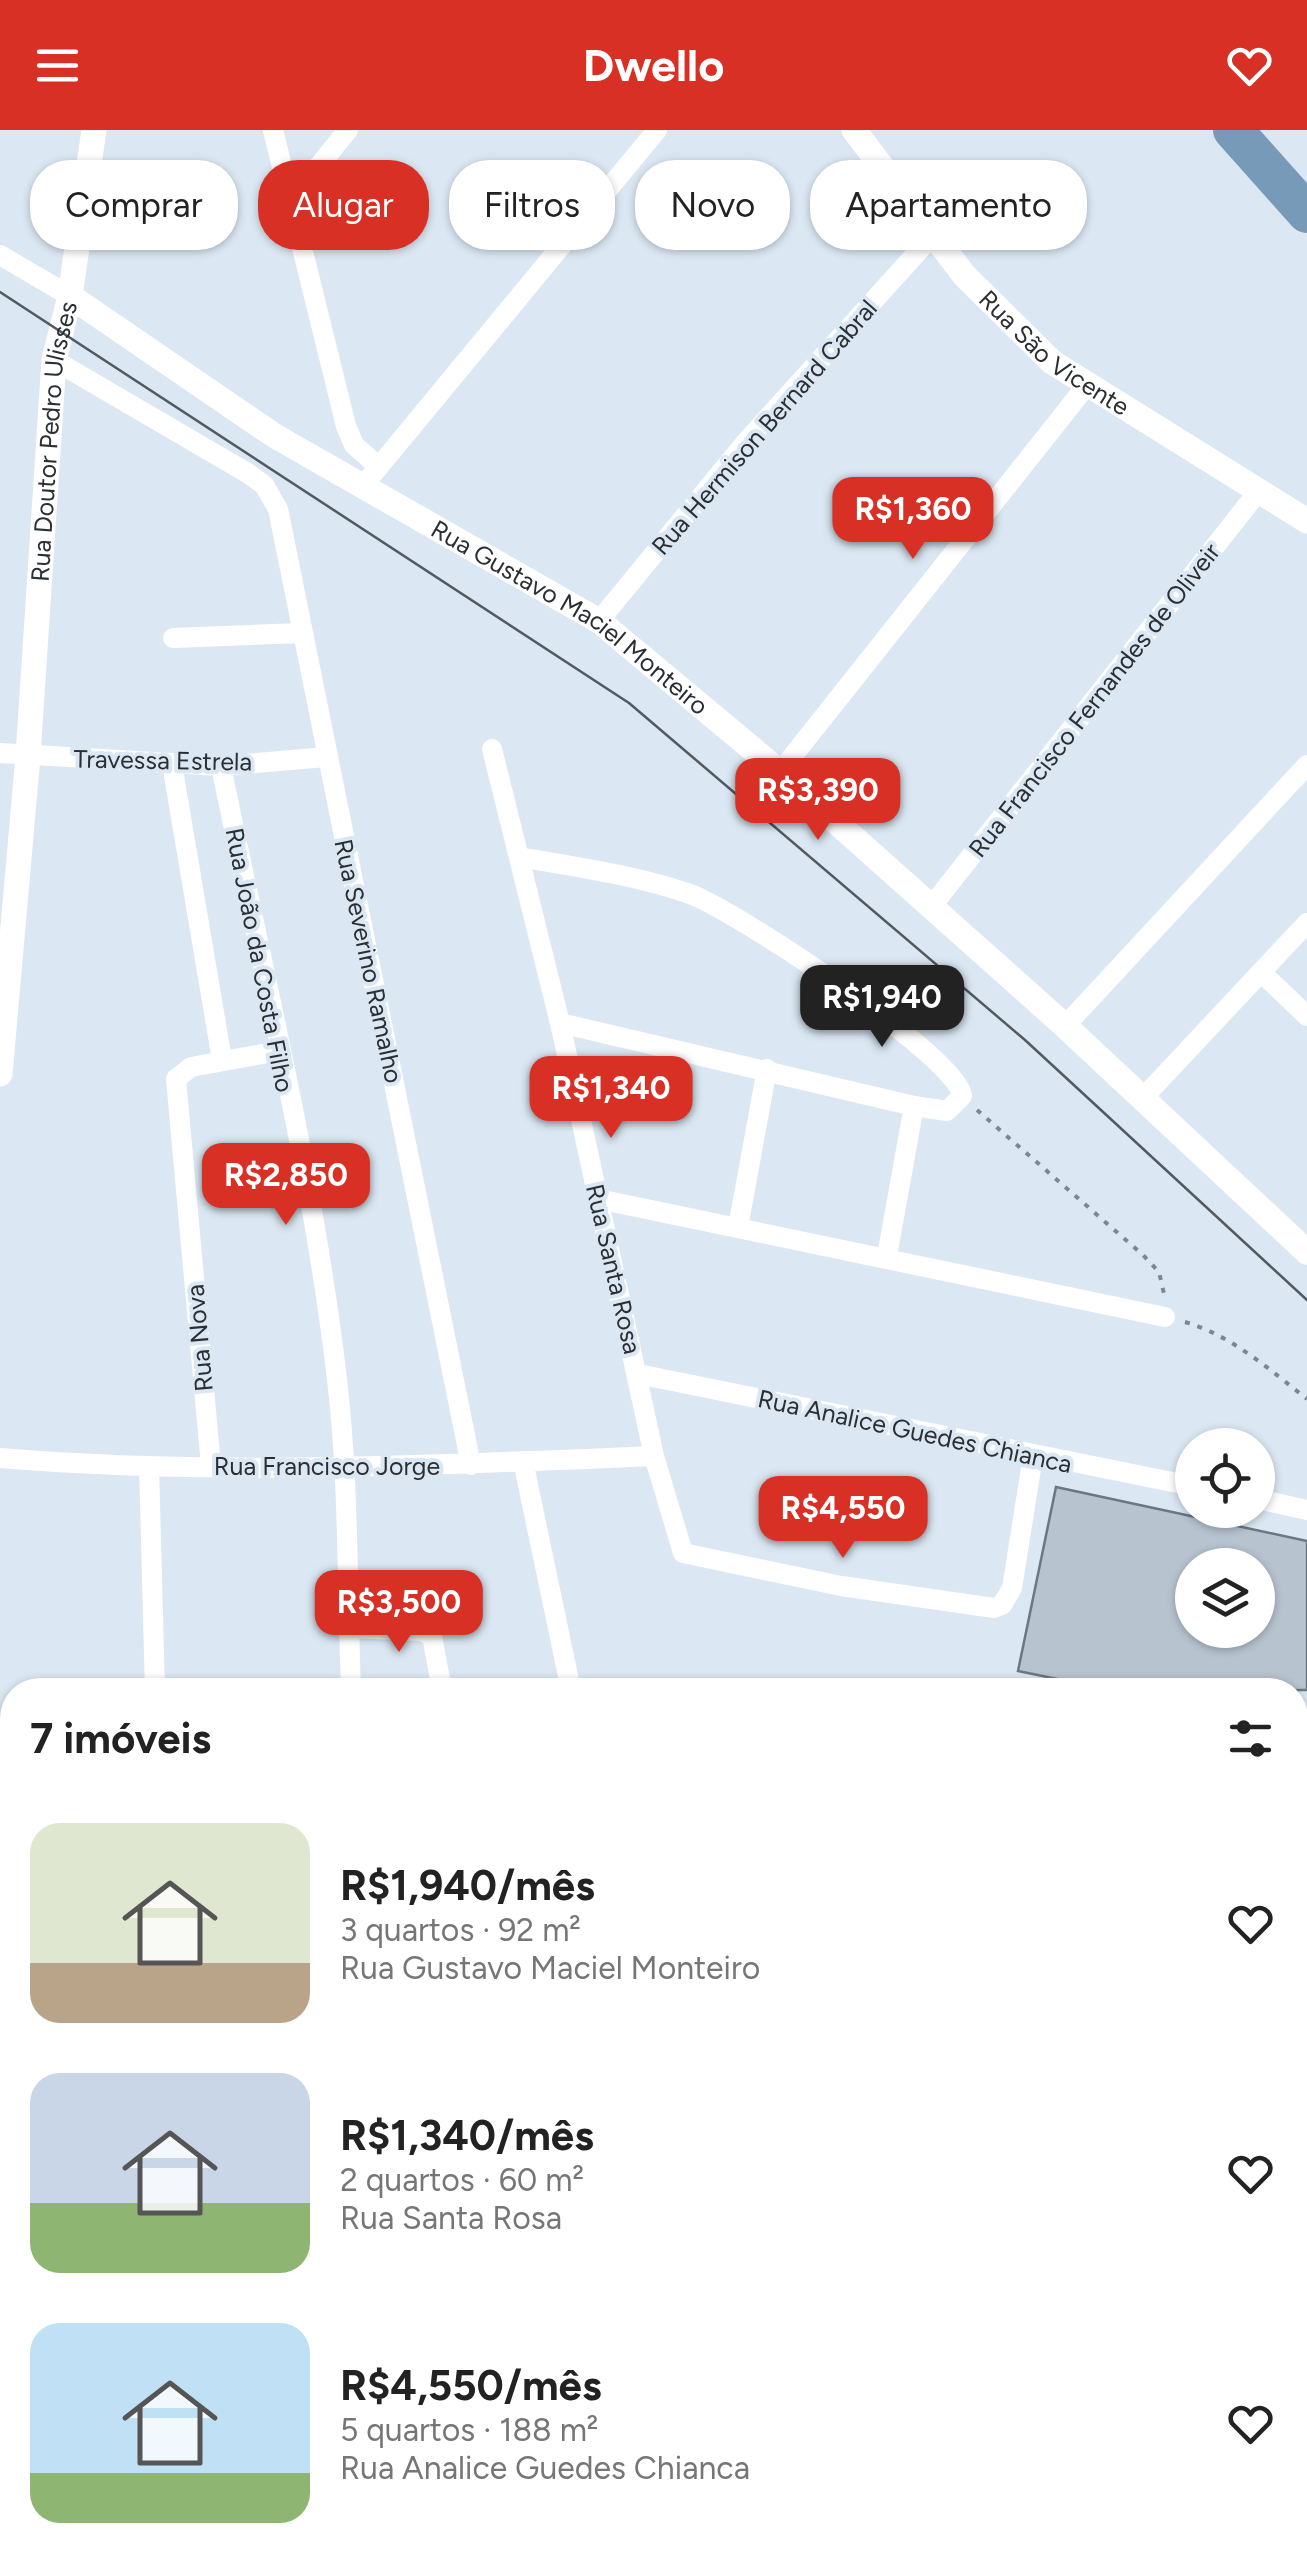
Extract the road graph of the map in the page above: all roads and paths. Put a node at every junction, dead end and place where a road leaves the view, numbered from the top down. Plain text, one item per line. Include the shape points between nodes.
1 (94, 130) edge
2 (273, 130) edge
3 (348, 130) edge
4 (657, 130) edge
5 (854, 130) edge
6 (280, 160) edge
7 (323, 160) edge
8 (876, 160) edge
9 (302, 250) edge
10 (919, 250) edge
11 (944, 250) edge
12 (0, 255) edge
13 (70, 296) junction
14 (54, 360) junction
15 (1087, 385) junction
16 (371, 476) junction
17 (1257, 493) junction
18 (1307, 521) edge
19 (599, 621) junction
20 (302, 633) junction
21 (174, 638) dead end
22 (492, 749) dead end
23 (0, 754) edge
24 (28, 756) junction
25 (326, 757) junction
26 (172, 764) junction
27 (1307, 765) edge
28 (221, 766) junction
29 (780, 772) junction
30 (519, 857) junction
31 (931, 907) junction
32 (1307, 923) edge
33 (1261, 972) junction
34 (1307, 1016) edge
35 (560, 1024) junction
36 (1065, 1026) junction
37 (279, 1052) junction
38 (222, 1060) junction
39 (767, 1069) junction
40 (0, 1074) edge
41 (962, 1096) junction
42 (1142, 1099) junction
43 (914, 1106) junction
44 (598, 1199) junction
45 (738, 1226) junction
46 (1307, 1252) edge
47 (887, 1256) junction
48 (1165, 1317) junction
49 (638, 1374) junction
50 (1307, 1399) edge
51 (654, 1456) junction
52 (1033, 1456) junction
53 (0, 1458) edge
54 (523, 1461) junction
55 (471, 1465) junction
56 (150, 1466) junction
57 (211, 1466) junction
58 (346, 1466) junction
59 (1175, 1483) edge
60 (1275, 1503) edge
61 (1307, 1510) edge
62 (348, 1628) junction
63 (154, 1678) edge
64 (350, 1678) edge
65 (440, 1678) edge
66 (568, 1678) edge

1 - 13 street, Rua Doutor Pedro Ulisses
2 - 6 street
3 - 7 street
4 - 16 street
5 - 8 street, Rua São Vicente
9 - 16 street via 346,426
10 - 19 street, Rua Hermison Bernard Cabral via 745,444
11 - 15 street, Rua São Vicente via 1008,324
12 - 13 street, Rua Gustavo Maciel Monteiro
13 - 14 street, Rua Doutor Pedro Ulisses
13 - 16 street, Rua Gustavo Maciel Monteiro via 275,436
14 - 20 street, Rua Severino Ramalho via 264,485 278,509
14 - 24 street, Rua Doutor Pedro Ulisses
15 - 17 street, Rua São Vicente
15 - 29 street
16 - 19 street, Rua Gustavo Maciel Monteiro
17 - 18 street, Rua São Vicente
17 - 31 street, Rua Francisco Fernandes de Oliveir
19 - 29 street, Rua Gustavo Maciel Monteiro
20 - 21 street
20 - 25 street, Rua Severino Ramalho
22 - 30 street, Rua Santa Rosa
23 - 24 street, Travessa Estrela
24 - 26 street, Travessa Estrela
24 - 40 street, Rua Doutor Pedro Ulisses
25 - 28 street, Travessa Estrela
25 - 55 street, Rua Severino Ramalho
26 - 28 street, Travessa Estrela
26 - 38 street
27 - 36 street
28 - 37 street, Rua João da Costa Filho
29 - 31 street, Rua Gustavo Maciel Monteiro
30 - 35 street, Rua Santa Rosa
30 - 41 street via 626,876 744,919 893,1026 957,1081
31 - 36 street, Rua Gustavo Maciel Monteiro
32 - 33 street
33 - 34 street
33 - 42 street
35 - 39 street
35 - 44 street, Rua Santa Rosa
36 - 42 street, Rua Gustavo Maciel Monteiro
37 - 38 street, Rua Nova
37 - 58 street, Rua João da Costa Filho via 334,1356
38 - 57 street, Rua Nova via 184,1070 176,1084
39 - 43 street
39 - 45 street
41 - 43 street via 947,1111
41 - 48 path via 1151,1264 1165,1292
42 - 46 street, Rua Gustavo Maciel Monteiro
43 - 47 street
44 - 45 street
44 - 49 street, Rua Santa Rosa
45 - 47 street
47 - 48 street
48 - 50 path via 1205,1328
49 - 51 street, Rua Santa Rosa
49 - 52 street, Rua Analice Guedes Chianca
51 - 52 street, Rua Santa Rosa via 683,1553 994,1608 1012,1588
51 - 54 street, Rua Francisco Jorge
52 - 59 street, Rua Analice Guedes Chianca
53 - 56 street, Rua Francisco Jorge
54 - 55 street, Rua Francisco Jorge
54 - 66 street
55 - 58 street, Rua Francisco Jorge
56 - 57 street, Rua Francisco Jorge
56 - 63 street
57 - 58 street, Rua Francisco Jorge
58 - 62 street, Rua João da Costa Filho
60 - 61 street
62 - 64 street, Rua João da Costa Filho
62 - 65 street via 432,1636

